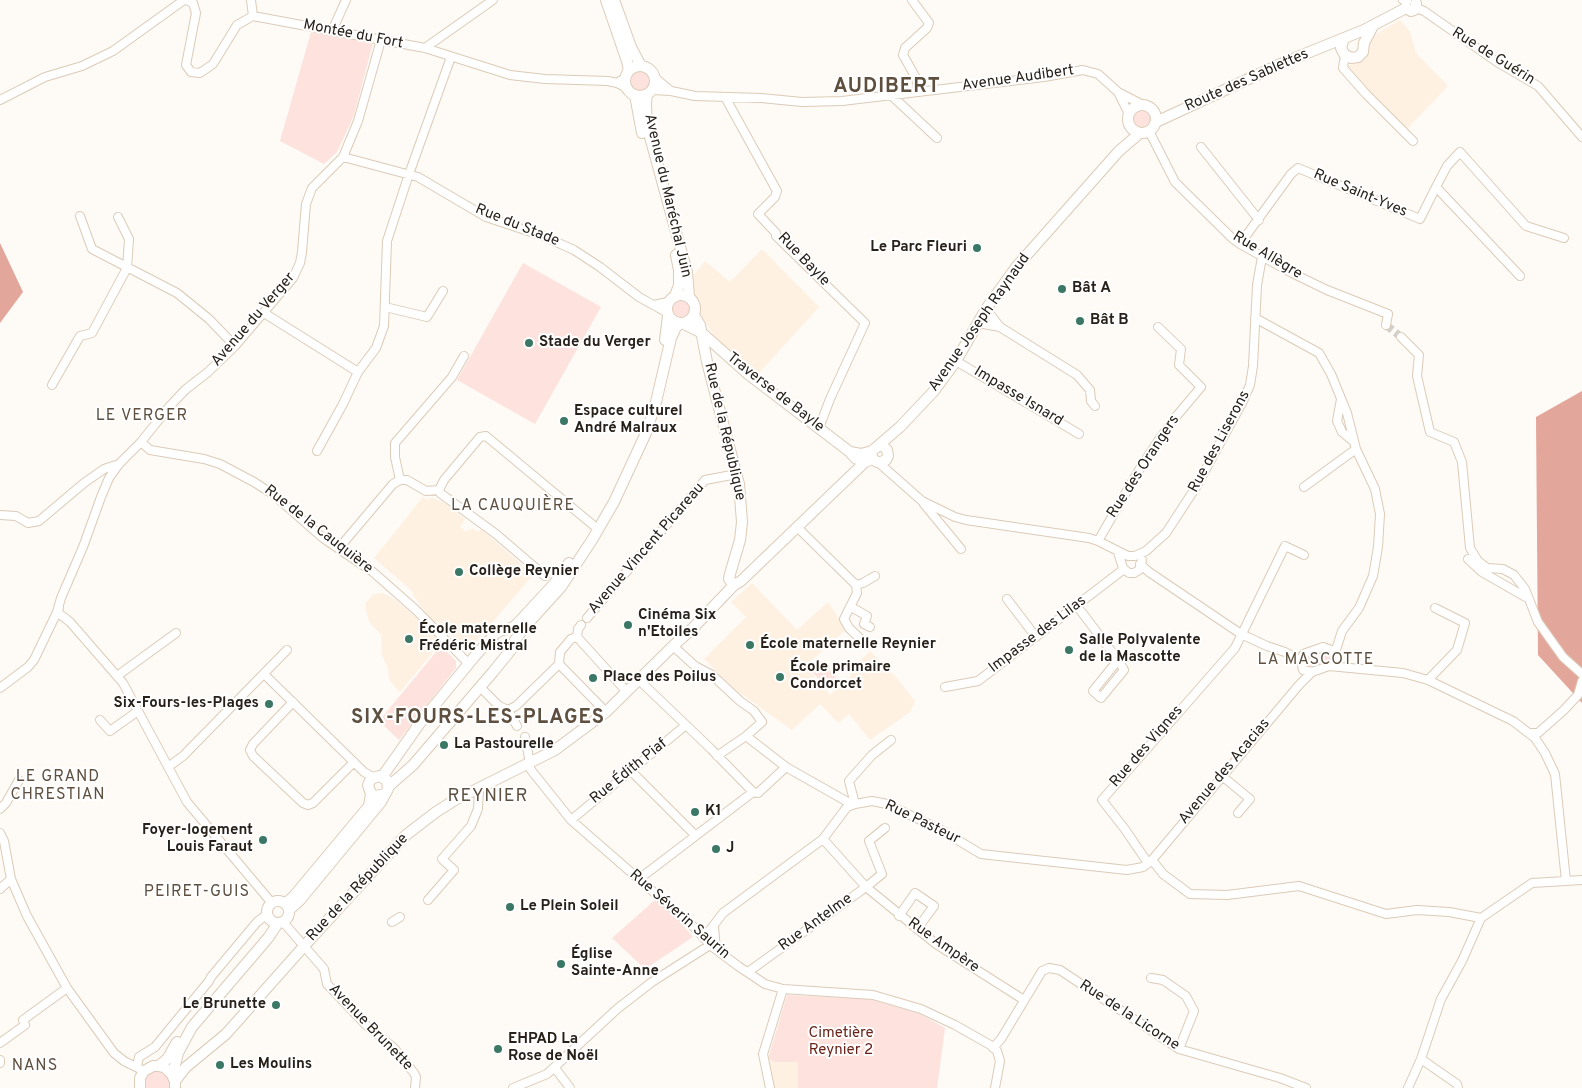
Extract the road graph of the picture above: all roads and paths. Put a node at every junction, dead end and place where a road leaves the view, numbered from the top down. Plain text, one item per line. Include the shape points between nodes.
1 (185, 0) edge
2 (251, 0) edge
3 (346, 0) edge
4 (492, 0) edge
5 (606, 0) edge
6 (614, 0) edge
7 (912, 0) edge
8 (1412, 2) edge
9 (253, 16) junction
10 (1373, 26) junction
11 (332, 31) junction
12 (1349, 36) junction
13 (381, 40) junction
14 (1364, 43) junction
15 (425, 48) junction
16 (1321, 48) junction
17 (1344, 54) junction
18 (451, 57) junction
19 (641, 66) junction
20 (654, 77) junction
21 (625, 80) junction
22 (671, 91) junction
23 (649, 92) junction
24 (919, 92) junction
25 (1118, 92) junction
26 (635, 95) junction
27 (891, 95) junction
28 (725, 96) junction
29 (0, 100) edge
30 (1141, 104) junction
31 (1154, 110) junction
32 (1173, 114) junction
33 (1129, 119) junction
34 (1156, 122) junction
35 (1144, 132) junction
36 (937, 138) dead end
37 (1582, 138) edge
38 (1413, 141) dead end
39 (1201, 147) dead end
40 (1119, 151) junction
41 (343, 157) junction
42 (409, 174) junction
43 (1436, 187) junction
44 (80, 216) dead end
45 (118, 217) dead end
46 (1259, 220) junction
47 (1564, 238) dead end
48 (1240, 244) junction
49 (1262, 257) junction
50 (127, 268) junction
51 (1520, 276) dead end
52 (442, 291) dead end
53 (689, 297) junction
54 (385, 307) junction
55 (669, 307) junction
56 (986, 309) junction
57 (264, 313) junction
58 (694, 315) junction
59 (1255, 318) junction
60 (978, 323) junction
61 (682, 324) junction
62 (1386, 325) tunnel mouth
63 (1000, 327) junction
64 (1158, 327) dead end
65 (702, 333) junction
66 (1401, 337) tunnel mouth
67 (235, 346) junction
68 (464, 356) dead end
69 (956, 361) junction
70 (358, 372) junction
71 (52, 385) dead end
72 (1341, 399) junction
73 (1095, 406) dead end
74 (819, 428) junction
75 (1079, 434) dead end
76 (141, 442) junction
77 (1355, 446) junction
78 (317, 450) dead end
79 (877, 455) junction
80 (119, 464) junction
81 (737, 474) junction
82 (400, 480) junction
83 (1304, 487) dead end
84 (438, 490) junction
85 (922, 501) junction
86 (0, 515) edge
87 (593, 525) junction
88 (797, 527) junction
89 (1098, 541) junction
90 (339, 548) junction
91 (961, 549) dead end
92 (1304, 555) dead end
93 (1468, 560) dead end
94 (1133, 563) junction
95 (545, 576) dead end
96 (875, 576) dead end
97 (734, 585) junction
98 (856, 585) junction
99 (1007, 599) dead end
100 (1530, 599) junction
101 (1077, 606) junction
102 (851, 607) junction
103 (1435, 608) dead end
104 (57, 612) junction
105 (587, 618) dead end
106 (870, 627) dead end
107 (508, 630) junction
108 (1342, 631) junction
109 (176, 633) dead end
110 (1241, 634) junction
111 (1036, 637) junction
112 (515, 640) junction
113 (866, 645) dead end
114 (673, 646) junction
115 (1323, 647) junction
116 (287, 650) dead end
117 (1285, 652) junction
118 (1306, 653) junction
119 (1335, 656) junction
120 (1118, 660) junction
121 (1300, 661) junction
122 (469, 664) junction
123 (558, 664) junction
124 (1329, 666) junction
125 (1346, 668) junction
126 (1303, 670) junction
127 (1312, 672) junction
128 (264, 674) junction
129 (1582, 674) edge
130 (117, 676) junction
131 (639, 680) junction
132 (1428, 680) junction
133 (1582, 681) edge
134 (1299, 685) junction
135 (480, 687) junction
136 (945, 687) dead end
137 (0, 688) edge
138 (627, 692) junction
139 (293, 702) junction
140 (508, 710) junction
141 (138, 711) junction
142 (606, 712) junction
143 (100, 720) dead end
144 (686, 725) junction
145 (517, 726) dead end
146 (1529, 733) junction
147 (746, 736) junction
148 (525, 737) dead end
149 (891, 740) dead end
150 (717, 756) junction
151 (354, 762) junction
152 (529, 764) junction
153 (168, 767) junction
154 (786, 767) junction
155 (630, 771) junction
156 (1222, 776) junction
157 (372, 777) junction
158 (19, 780) dead end
159 (479, 789) junction
160 (387, 790) junction
161 (753, 792) junction
162 (371, 794) junction
163 (855, 804) junction
164 (0, 809) edge
165 (1238, 813) dead end
166 (571, 820) junction
167 (885, 828) dead end
168 (0, 833) edge
169 (695, 835) junction
170 (823, 839) junction
171 (1150, 862) junction
172 (11, 880) junction
173 (639, 880) junction
174 (1582, 880) edge
175 (1566, 882) junction
176 (866, 888) junction
177 (0, 889) edge
178 (428, 900) dead end
179 (271, 902) junction
180 (287, 907) junction
181 (899, 916) junction
182 (400, 917) dead end
183 (1481, 918) junction
184 (275, 920) junction
185 (392, 922) dead end
186 (714, 927) junction
187 (917, 929) junction
188 (704, 938) junction
189 (304, 945) junction
190 (713, 947) junction
191 (748, 972) junction
192 (1151, 978) dead end
193 (67, 988) junction
194 (783, 989) junction
195 (1024, 1000) junction
196 (0, 1042) edge
197 (994, 1048) junction
198 (1179, 1049) junction
199 (1421, 1059) junction
200 (158, 1066) junction
201 (555, 1068) junction
202 (141, 1069) junction
203 (175, 1082) edge
204 (138, 1087) edge
205 (415, 1088) edge
206 (513, 1088) edge
207 (570, 1088) edge
208 (770, 1088) edge
209 (995, 1088) edge
210 (1306, 1088) edge
211 (1408, 1088) edge
212 (1458, 1088) edge

1 - 9 street via 193,2 196,13 186,65 191,72 200,73 213,64 237,25
1 - 29 street via 113,51 82,66 44,78
2 - 9 street
3 - 11 street
4 - 15 street
5 - 21 main road via 628,61
6 - 19 main road
7 - 24 street via 929,23 905,48 903,55 916,78
8 - 10 main road, Route des Sablettes
8 - 37 street, Rue de Guérin via 1497,62 1538,86
9 - 11 street, Montée du Fort
10 - 12 main road, Route des Sablettes
10 - 14 main road
11 - 13 street, Montée du Fort
12 - 14 main road via 1359,37
12 - 16 main road, Route des Sablettes
12 - 17 main road via 1341,44
13 - 15 street, Montée du Fort
13 - 41 street, Avenue du Verger via 358,120
14 - 17 main road via 1360,56 1351,58
15 - 18 street, Montée du Fort
16 - 17 main road, Route des Sablettes
16 - 32 main road, Route des Sablettes
17 - 38 street via 1343,68
18 - 21 street, Montée du Fort via 510,75
18 - 42 street
19 - 20 main road
19 - 21 main road via 634,68
20 - 22 street, Avenue Audibert
20 - 23 main road
21 - 26 main road
22 - 23 street, Avenue Audibert
22 - 28 street, Avenue Audibert via 695,96
23 - 26 main road
23 - 53 main road, Avenue du Maréchal Juin via 647,126 687,272
24 - 25 street, Avenue Audibert via 1083,70 1105,78
24 - 27 street, Avenue Audibert
25 - 30 street, Avenue Audibert
25 - 33 street, Avenue Audibert
26 - 55 main road, Avenue du Maréchal Juin via 679,270 679,285
27 - 28 street, Avenue Audibert via 802,102
27 - 36 street
28 - 74 street, Rue Bayle via 777,191 758,214 776,236 865,323
30 - 31 main road
30 - 33 main road via 1134,107
31 - 32 main road, Route des Sablettes
31 - 34 main road
32 - 34 main road, Route des Sablettes
33 - 35 main road via 1131,128
33 - 40 main road, Avenue Joseph Raynaud
34 - 35 main road
35 - 40 main road, Avenue Joseph Raynaud
35 - 48 street, Rue Allègre via 1175,182
39 - 46 street
40 - 56 main road, Avenue Joseph Raynaud via 1045,233
41 - 42 street, Rue du Stade
41 - 57 street, Avenue du Verger via 312,188 306,204 300,264 293,278
42 - 54 street via 387,241
42 - 55 street, Rue du Stade via 486,217 574,250 639,297 654,305
43 - 46 street, Rue Saint-Yves via 1420,219 1298,168
43 - 47 street via 1460,152 1526,226
43 - 51 street
44 - 50 street via 92,249
45 - 50 street via 129,239
46 - 48 street, Rue Saint-Yves
48 - 49 street, Rue Allègre
49 - 59 street, Rue des Liserons
49 - 62 street, Rue Allègre via 1327,290 1388,314
50 - 67 street via 177,293
50 - 71 street via 92,333 80,336
52 - 54 street via 427,317
53 - 55 main road via 685,295
53 - 58 main road via 694,304
54 - 70 street via 384,326 376,348
55 - 61 main road via 673,322
55 - 87 main road, Avenue du Maréchal Juin via 667,332 655,384 640,432
56 - 60 main road, Avenue Joseph Raynaud
56 - 63 street
57 - 67 street, Avenue du Verger
57 - 70 street
58 - 61 main road
58 - 65 main road, Traverse de Bayle
59 - 72 street via 1319,353
59 - 94 street, Rue des Liserons via 1250,385 1243,402 1196,488 1166,533
60 - 63 street
60 - 69 main road, Avenue Joseph Raynaud
61 - 65 main road, Traverse de Bayle
61 - 112 main road via 676,327 671,338 646,433 614,502 561,587
63 - 73 street via 1077,375 1090,390
64 - 89 street, Rue des Orangers via 1181,349 1179,365 1201,386 1158,441
65 - 74 main road, Traverse de Bayle via 748,374
65 - 81 main road, Rue de la République
66 - 100 street via 1419,355 1417,376 1430,432 1454,442 1462,462 1470,548 1478,561 1488,568 1503,569 1514,575
67 - 76 street, Avenue du Verger via 185,390
68 - 82 street via 452,377 395,443
69 - 75 street, Impasse Isnard
69 - 79 main road, Avenue Joseph Raynaud
70 - 78 street
72 - 77 street
72 - 77 street via 1337,421
74 - 79 main road, Traverse de Bayle via 850,452
76 - 80 street, Avenue du Verger
76 - 90 street, Rue de la Cauquière via 150,450 204,459 229,468 274,495
77 - 83 street
77 - 108 street via 1375,489 1380,514 1378,547 1373,576 1359,608
79 - 85 street via 894,476
79 - 88 main road, Avenue Joseph Raynaud
80 - 86 street via 104,469 84,483 38,521 28,523 16,516
80 - 104 street, Avenue du Verger via 82,563
81 - 97 main road, Rue de la République via 742,522 730,574
81 - 105 street, Avenue Vincent Picareau via 705,480
82 - 84 street via 407,480 426,491
82 - 90 street via 392,484
84 - 87 street via 480,437 486,436
84 - 95 street
85 - 89 street via 966,520
85 - 91 street
87 - 107 main road, Avenue du Maréchal Juin via 554,584 521,621
88 - 97 main road, Avenue Joseph Raynaud
88 - 98 street
89 - 94 street
90 - 122 street, Rue de la Cauquière via 373,572 416,610
92 - 110 street, Rue des Vignes via 1285,546
93 - 100 street via 1482,572
94 - 101 street, Impasse des Lilas
94 - 110 street
96 - 98 street
97 - 114 main road, Rue de la République
98 - 102 street via 857,592
99 - 111 street
100 - 129 street via 1538,622 1563,657
101 - 111 street, Impasse des Lilas
101 - 120 street
102 - 106 street via 867,616 864,624
102 - 113 street via 844,619
103 - 132 street via 1465,623 1457,650
104 - 130 street via 70,622
104 - 137 street, Avenue du Verger via 34,660
107 - 112 main road
107 - 122 main road, Avenue du Maréchal Juin via 496,633
108 - 115 street
108 - 119 street
109 - 130 street
110 - 117 street
110 - 171 street, Rue des Vignes via 1235,648 1102,800
111 - 136 street, Impasse des Lilas via 978,681
112 - 135 main road via 514,646
114 - 131 main road, Rue de la République
114 - 147 street via 754,711 762,722
115 - 118 street
115 - 119 street
116 - 128 street
117 - 118 street
117 - 121 street
118 - 121 street
119 - 124 street
119 - 125 street
120 - 120 street via 1093,691 1101,698 1124,670
121 - 126 street
122 - 157 main road, Avenue du Maréchal Juin
123 - 138 street via 560,652 579,630
123 - 140 street
123 - 142 street
124 - 125 street
124 - 127 street
125 - 132 street via 1403,673
126 - 127 street
126 - 134 street, Avenue des Acacias
127 - 134 street, Avenue des Acacias
128 - 139 street
128 - 153 street via 183,756
130 - 141 street
131 - 138 main road, Rue de la République
131 - 144 street
132 - 146 street via 1513,721
133 - 146 street via 1578,695 1564,710 1538,733
134 - 156 street, Avenue des Acacias
135 - 140 street via 499,706
135 - 160 main road via 413,765
138 - 142 main road, Rue de la République
139 - 151 street
139 - 151 street via 253,744 250,750 253,756 308,805
140 - 145 street
141 - 143 street via 110,731
141 - 153 street
142 - 152 main road, Rue de la République via 570,740
144 - 150 street
144 - 155 street, Rue Édith Piaf
146 - 175 street via 1545,753 1555,774
147 - 150 street
147 - 154 street, Rue Pasteur
148 - 152 street
149 - 163 street via 868,759 850,781
150 - 161 street
151 - 157 street
152 - 159 main road, Rue de la République
152 - 166 street, Rue Séverin Saurin
153 - 179 street via 187,802
154 - 161 street via 758,793
154 - 163 street, Rue Pasteur
155 - 166 street, Rue Édith Piaf
155 - 169 street
156 - 165 street via 1250,799
156 - 171 street, Avenue des Acacias
157 - 160 main road via 387,780
157 - 162 main road via 368,788
158 - 164 street
159 - 178 street via 478,808 471,826 442,859 454,870
159 - 189 main road, Rue de la République via 449,804 406,835
160 - 162 main road via 376,796
160 - 180 main road via 374,812 300,900
161 - 169 street
162 - 180 main road via 369,806
163 - 170 street via 847,807
163 - 171 street, Rue Pasteur via 872,801 887,804 981,854 1127,870
166 - 173 street, Rue Séverin Saurin
167 - 176 street via 869,841 882,874
168 - 172 street
169 - 173 street
170 - 176 street, Rue Antelme
170 - 186 street via 723,914
171 - 183 street via 1190,894 1227,895 1299,886 1386,914 1417,910
172 - 177 street
172 - 193 street
173 - 188 street, Rue Séverin Saurin
174 - 175 street
175 - 183 street via 1532,883
176 - 181 street, Rue Ampère
176 - 191 street, Rue Antelme
179 - 180 main road via 280,900
179 - 184 main road via 267,907
180 - 184 main road via 289,915
181 - 187 street, Rue Ampère
181 - 187 street via 915,893 934,906
182 - 185 street
183 - 199 street via 1441,999
184 - 189 street, Avenue Brunette
184 - 200 main road via 191,1020 168,1058
184 - 202 street via 257,922 155,1048 139,1057
184 - 203 main road via 277,926 192,1027 178,1053
186 - 188 street
186 - 190 street
187 - 195 street, Rue Ampère
188 - 190 street, Rue Séverin Saurin
189 - 203 main road, Rue de la République via 226,1034 186,1066
189 - 205 street, Avenue Brunette via 324,969 327,984 366,1025 394,1048 414,1073
190 - 191 street, Rue Séverin Saurin
190 - 201 street via 652,982 617,1009
191 - 194 street, Rue Séverin Saurin via 765,984
192 - 198 street via 1163,980 1186,996 1194,1011
193 - 196 street via 23,1020 25,1025
193 - 202 street via 114,1053
194 - 197 street, Rue Séverin Saurin via 873,995 921,1009
194 - 208 street via 762,1054
195 - 197 street, Rue de la Licorne
195 - 198 street, Rue de la Licorne via 1042,972 1049,968 1060,970
197 - 209 street via 1000,1061
198 - 210 street, Rue de la Licorne
199 - 211 street
199 - 212 street via 1457,1084
200 - 202 main road
200 - 203 main road via 168,1070
201 - 206 street
201 - 207 street
202 - 204 main road

